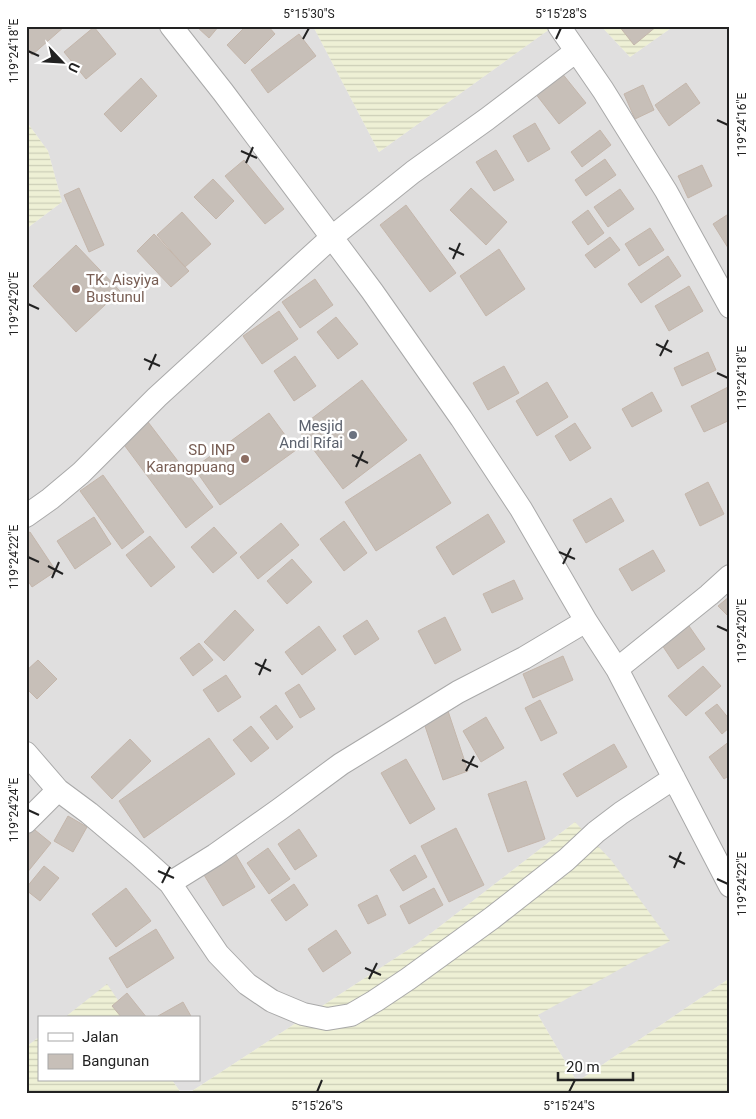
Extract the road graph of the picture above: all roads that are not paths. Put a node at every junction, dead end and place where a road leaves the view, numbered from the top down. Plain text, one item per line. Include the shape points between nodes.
1 (172, 26) edge
2 (559, 26) edge
3 (575, 52) junction
4 (332, 237) junction
5 (730, 307) edge
6 (26, 516) edge
7 (730, 576) edge
8 (586, 621) junction
9 (616, 669) junction
10 (26, 753) edge
11 (674, 778) junction
12 (58, 790) junction
13 (26, 822) edge
14 (170, 884) junction
15 (730, 886) edge

1 - 4 street
2 - 3 street
3 - 4 street via 413,172
3 - 5 street via 603,90 660,183
4 - 6 street via 157,397 80,473
4 - 8 street via 472,434 521,509
7 - 9 street
8 - 9 street
8 - 14 street via 458,692 348,759
9 - 11 street
10 - 12 street
11 - 14 street via 620,813 566,860 408,979 350,1015 327,1020 272,1001 247,984 218,954
11 - 15 street
12 - 13 street
12 - 14 street

